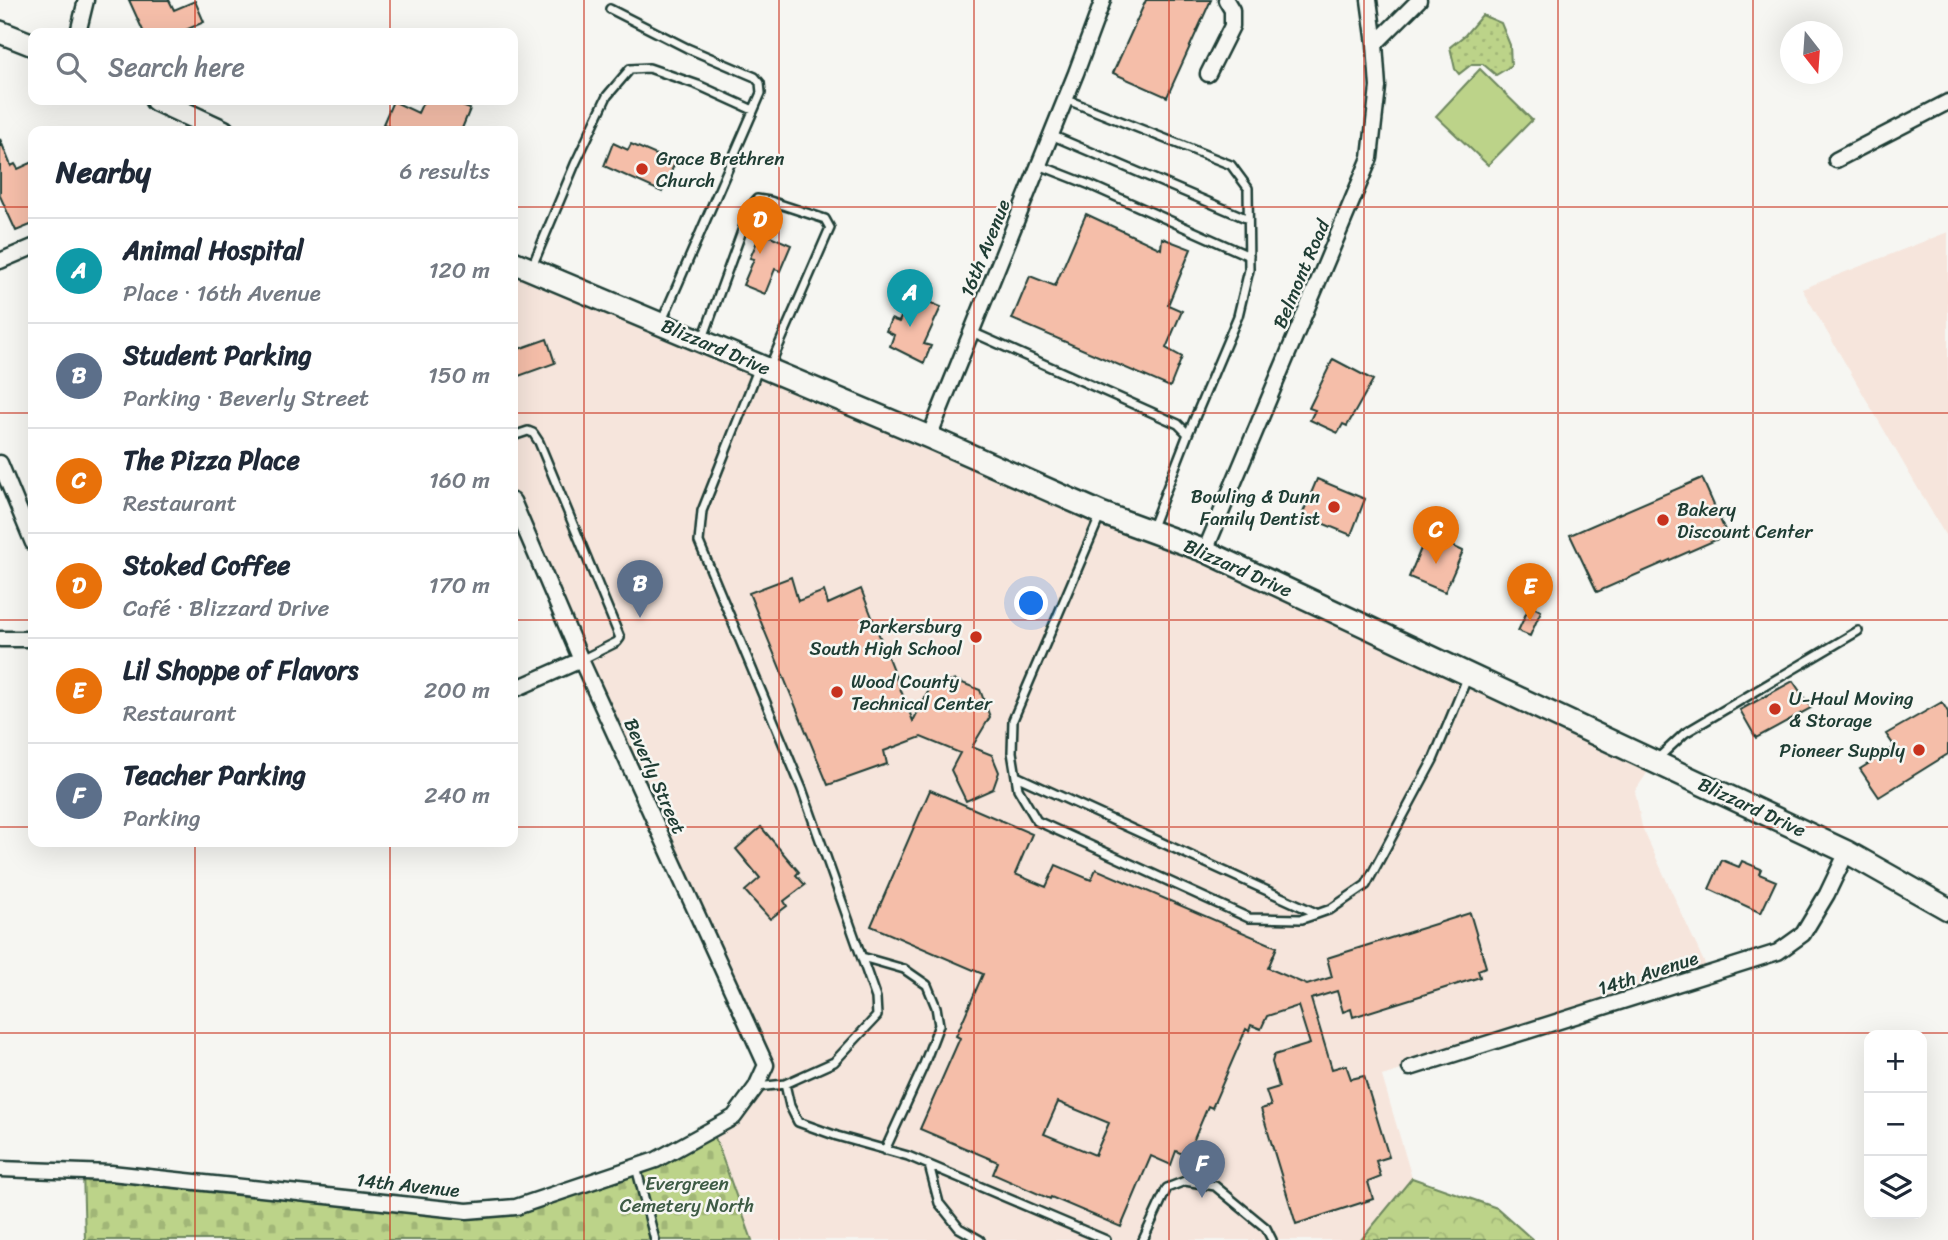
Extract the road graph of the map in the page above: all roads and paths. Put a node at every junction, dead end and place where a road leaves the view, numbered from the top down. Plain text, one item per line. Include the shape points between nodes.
1 (86, 0) edge
2 (1103, 0) edge
3 (1226, 0) edge
4 (1369, 0) edge
5 (1419, 0) edge
6 (610, 9) dead end
7 (79, 28) edge
8 (0, 32) edge
9 (28, 43) edge
10 (1376, 44) junction
11 (1208, 74) dead end
12 (1065, 99) junction
13 (1948, 102) edge
14 (167, 105) edge
15 (753, 110) junction
16 (212, 126) edge
17 (1051, 135) junction
18 (1836, 160) dead end
19 (1039, 165) junction
20 (1248, 219) junction
21 (28, 249) edge
22 (1249, 256) junction
23 (0, 261) edge
24 (522, 266) edge
25 (660, 324) junction
26 (972, 332) junction
27 (702, 341) junction
28 (764, 368) junction
29 (1188, 433) junction
30 (518, 434) edge
31 (929, 437) junction
32 (0, 463) edge
33 (518, 513) edge
34 (1101, 513) junction
35 (28, 531) edge
36 (1150, 531) junction
37 (1205, 551) junction
38 (1858, 631) dead end
39 (0, 639) edge
40 (28, 639) edge
41 (581, 660) junction
42 (1469, 674) junction
43 (518, 688) edge
44 (1655, 761) junction
45 (1016, 776) junction
46 (1847, 852) junction
47 (1948, 909) edge
48 (1317, 914) junction
49 (862, 957) junction
50 (766, 1065) joint
51 (1410, 1068) dead end
52 (785, 1084) junction
53 (756, 1087) junction
54 (885, 1150) junction
55 (929, 1165) junction
56 (636, 1167) junction
57 (0, 1170) edge
58 (655, 1240) edge
59 (980, 1240) edge
60 (1106, 1240) edge
61 (1143, 1240) edge
62 (1272, 1240) edge

1 - 7 street
2 - 12 street, 16th Avenue
3 - 11 street via 1232,10 1232,26
4 - 10 street, Belmont Road
5 - 10 street
6 - 15 lane via 755,77 761,93
8 - 9 main road
10 - 37 street, Belmont Road via 1378,87 1370,158
12 - 17 street, 16th Avenue
12 - 20 lane via 1231,165 1248,188
13 - 18 street
14 - 16 main road
15 - 24 lane via 649,68 630,69 607,96
15 - 25 lane
17 - 19 street, 16th Avenue
17 - 20 lane
19 - 22 lane
19 - 26 street, 16th Avenue
20 - 22 lane
21 - 23 street
22 - 29 lane via 1238,316
24 - 25 main road, Blizzard Drive
25 - 27 main road, Blizzard Drive
26 - 29 lane via 1178,424
26 - 31 street, 16th Avenue
27 - 28 main road, Blizzard Drive
27 - 28 lane via 757,199 825,219 830,228
28 - 31 main road, Blizzard Drive
28 - 49 lane via 702,512 699,542 802,789
29 - 36 lane
30 - 41 lane via 528,431 539,442 620,639
31 - 34 main road, Blizzard Drive
32 - 35 street
33 - 41 street, Beverly Street
34 - 36 main road, Blizzard Drive
34 - 45 lane via 1013,720
36 - 37 main road, Blizzard Drive
37 - 42 main road, Blizzard Drive
38 - 44 lane via 1685,733
39 - 40 street
41 - 43 street
41 - 50 street, Beverly Street
42 - 44 main road, Blizzard Drive
42 - 48 lane via 1433,760 1366,885
44 - 46 main road, Blizzard Drive
45 - 48 lane
45 - 48 lane via 1018,789 1037,821 1249,918 1302,919
46 - 47 main road, Blizzard Drive
46 - 51 street, 14th Avenue via 1803,934 1778,952
49 - 52 lane via 877,1016 834,1062
49 - 54 lane via 904,969 927,985 939,1025
50 - 53 street, 14th Avenue
52 - 53 lane
52 - 54 lane via 798,1122
53 - 56 street, 14th Avenue via 734,1117
54 - 55 lane
55 - 59 lane via 939,1203 959,1228
55 - 60 lane
56 - 57 street, 14th Avenue via 516,1207 467,1211 111,1173
56 - 58 lane
61 - 62 lane via 1167,1188 1185,1181 1215,1186 1266,1228

